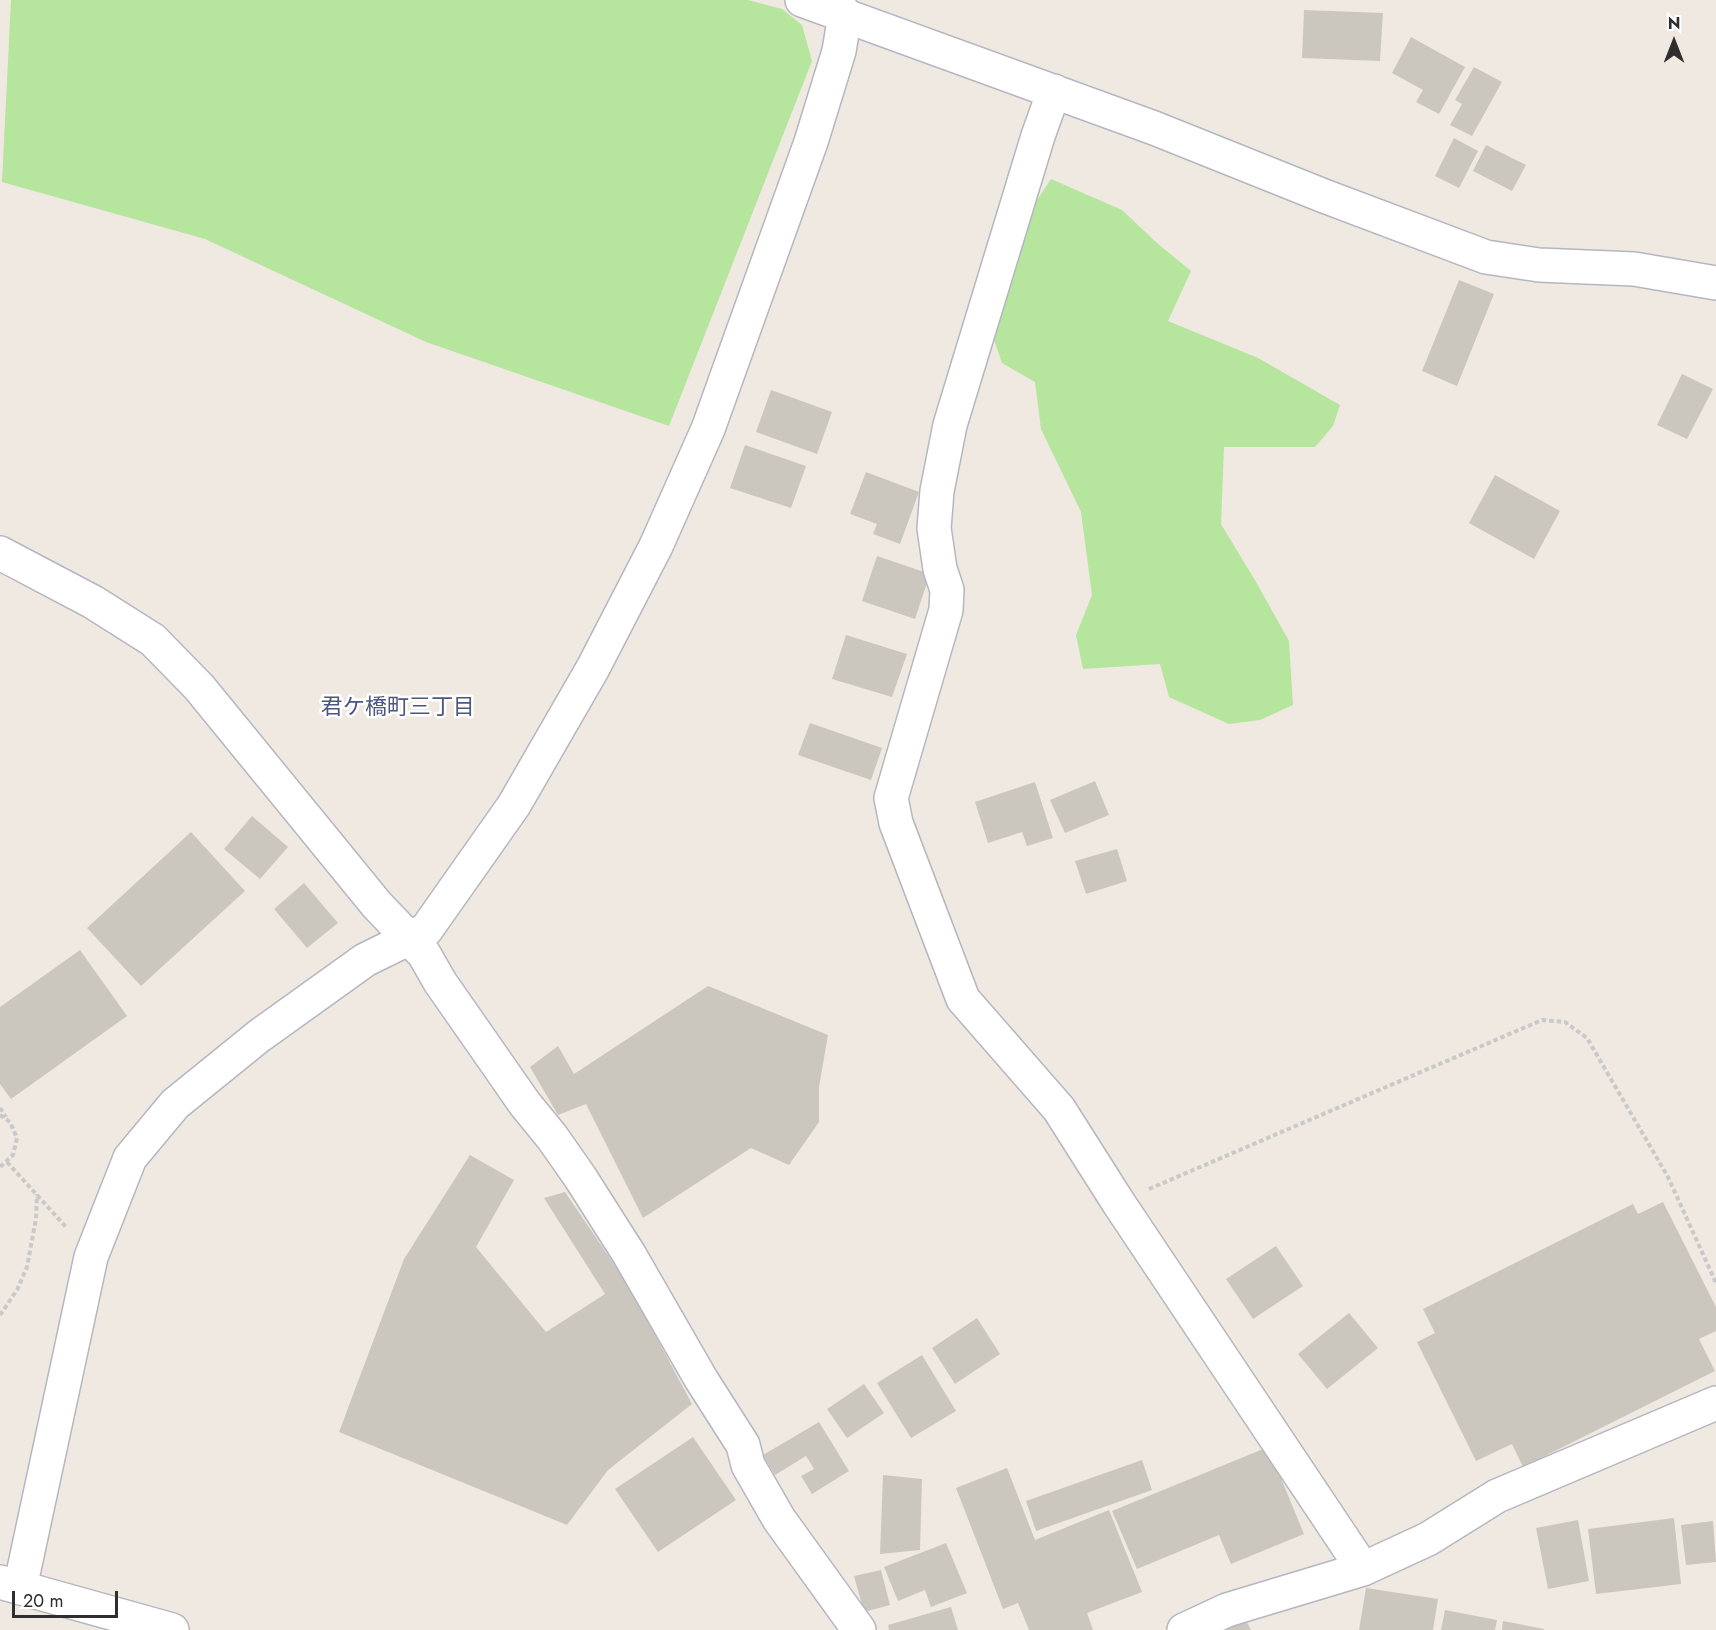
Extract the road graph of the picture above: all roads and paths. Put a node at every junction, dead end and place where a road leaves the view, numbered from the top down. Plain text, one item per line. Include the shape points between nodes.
1 (802, 0) edge
2 (840, 7) edge
3 (1054, 92) junction
4 (1716, 283) edge
5 (0, 553) edge
6 (408, 938) junction
7 (0, 1108) edge
8 (0, 1115) edge
9 (10, 1122) junction
10 (7, 1162) junction
11 (0, 1167) edge
12 (37, 1194) junction
13 (1118, 1202) junction
14 (66, 1227) dead end
15 (1716, 1283) edge
16 (0, 1315) edge
17 (1716, 1403) edge
18 (1363, 1569) junction
19 (10, 1585) edge
20 (172, 1630) edge
21 (859, 1630) edge
22 (1184, 1630) edge

1 - 2 street
2 - 3 street
2 - 6 street via 839,51 811,142 708,429 656,546 593,668 514,805 426,930
3 - 4 street via 1486,257 1539,265 1634,269
3 - 13 street via 950,425 934,528 947,590 946,610 891,798 896,823 963,999 1059,1109
5 - 6 street via 93,602 153,640 199,687
6 - 19 street via 365,960 259,1036 175,1104 130,1158 91,1257
6 - 21 street via 424,954 525,1104 580,1177 743,1445 748,1465 779,1519
7 - 9 path
8 - 9 path
9 - 10 path via 16,1147
10 - 11 path
10 - 12 path
12 - 14 path
12 - 16 path via 27,1267
13 - 15 path via 1542,1020 1564,1022 1587,1038 1668,1177
13 - 18 street
17 - 18 street via 1497,1496 1428,1539
18 - 22 street via 1227,1610
19 - 20 street

